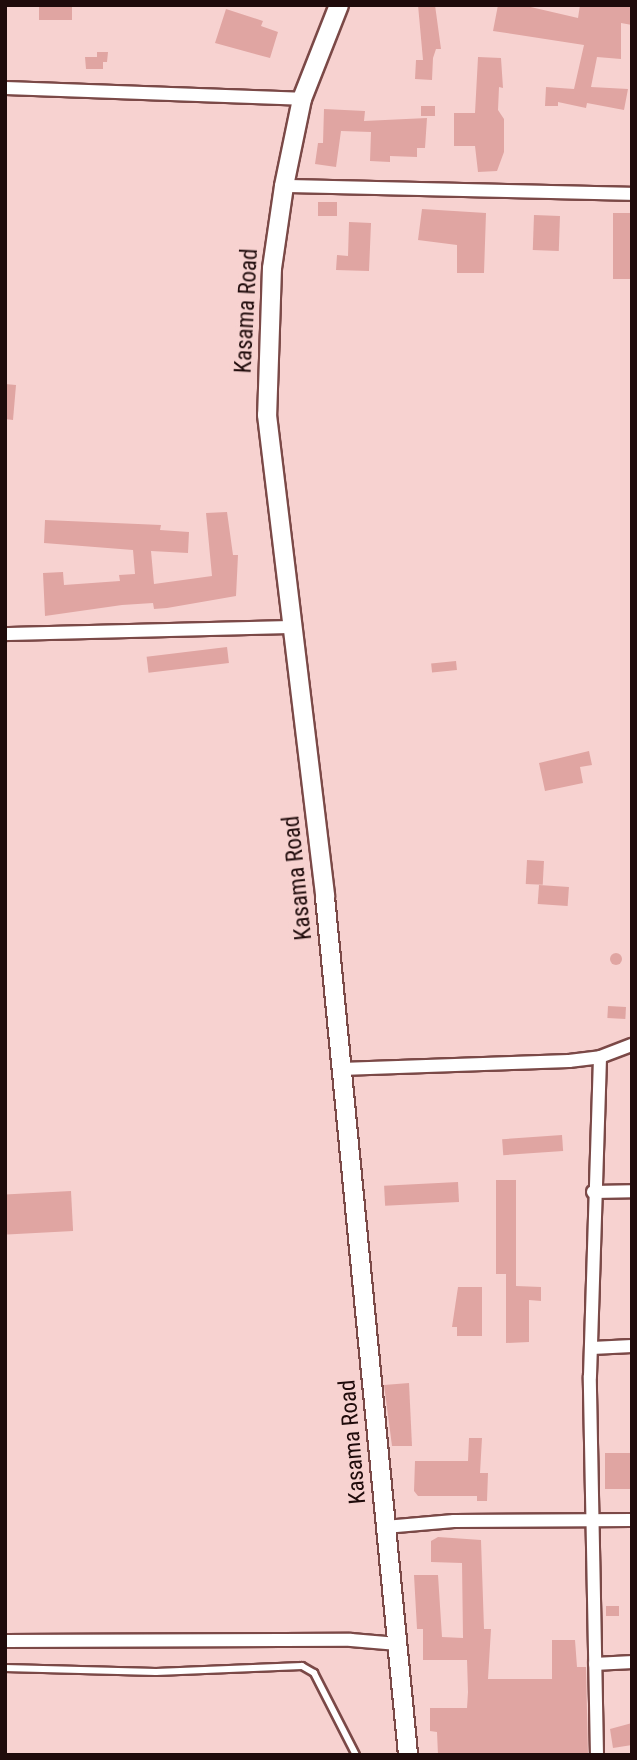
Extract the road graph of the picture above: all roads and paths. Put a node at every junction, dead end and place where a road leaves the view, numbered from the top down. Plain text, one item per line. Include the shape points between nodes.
1 (339, 5) edge
2 (5, 88) edge
3 (302, 99) junction
4 (284, 186) junction
5 (632, 194) edge
6 (294, 627) junction
7 (5, 634) edge
8 (632, 1045) edge
9 (600, 1057) junction
10 (341, 1069) junction
11 (632, 1191) edge
12 (593, 1192) junction
13 (632, 1346) edge
14 (592, 1348) junction
15 (592, 1520) junction
16 (632, 1520) edge
17 (385, 1527) junction
18 (5, 1641) edge
19 (398, 1644) junction
20 (632, 1662) edge
21 (595, 1664) junction
22 (5, 1668) edge
23 (356, 1755) edge
24 (408, 1755) edge
25 (597, 1755) edge

1 - 3 street, Kasama Road
2 - 3 street
3 - 4 street, Kasama Road
4 - 5 street
4 - 6 street, Kasama Road via 272,268 267,415
6 - 7 street
6 - 10 street, Kasama Road
8 - 9 street
9 - 10 street
9 - 12 street
10 - 17 street, Kasama Road
11 - 12 street
12 - 14 street
13 - 14 street
14 - 15 street
15 - 16 street
15 - 17 street via 454,1521
15 - 21 street
17 - 19 street, Kasama Road
18 - 19 street via 351,1640
19 - 24 street, Kasama Road
20 - 21 street
21 - 25 street
22 - 23 lane via 156,1672 302,1666 314,1673

